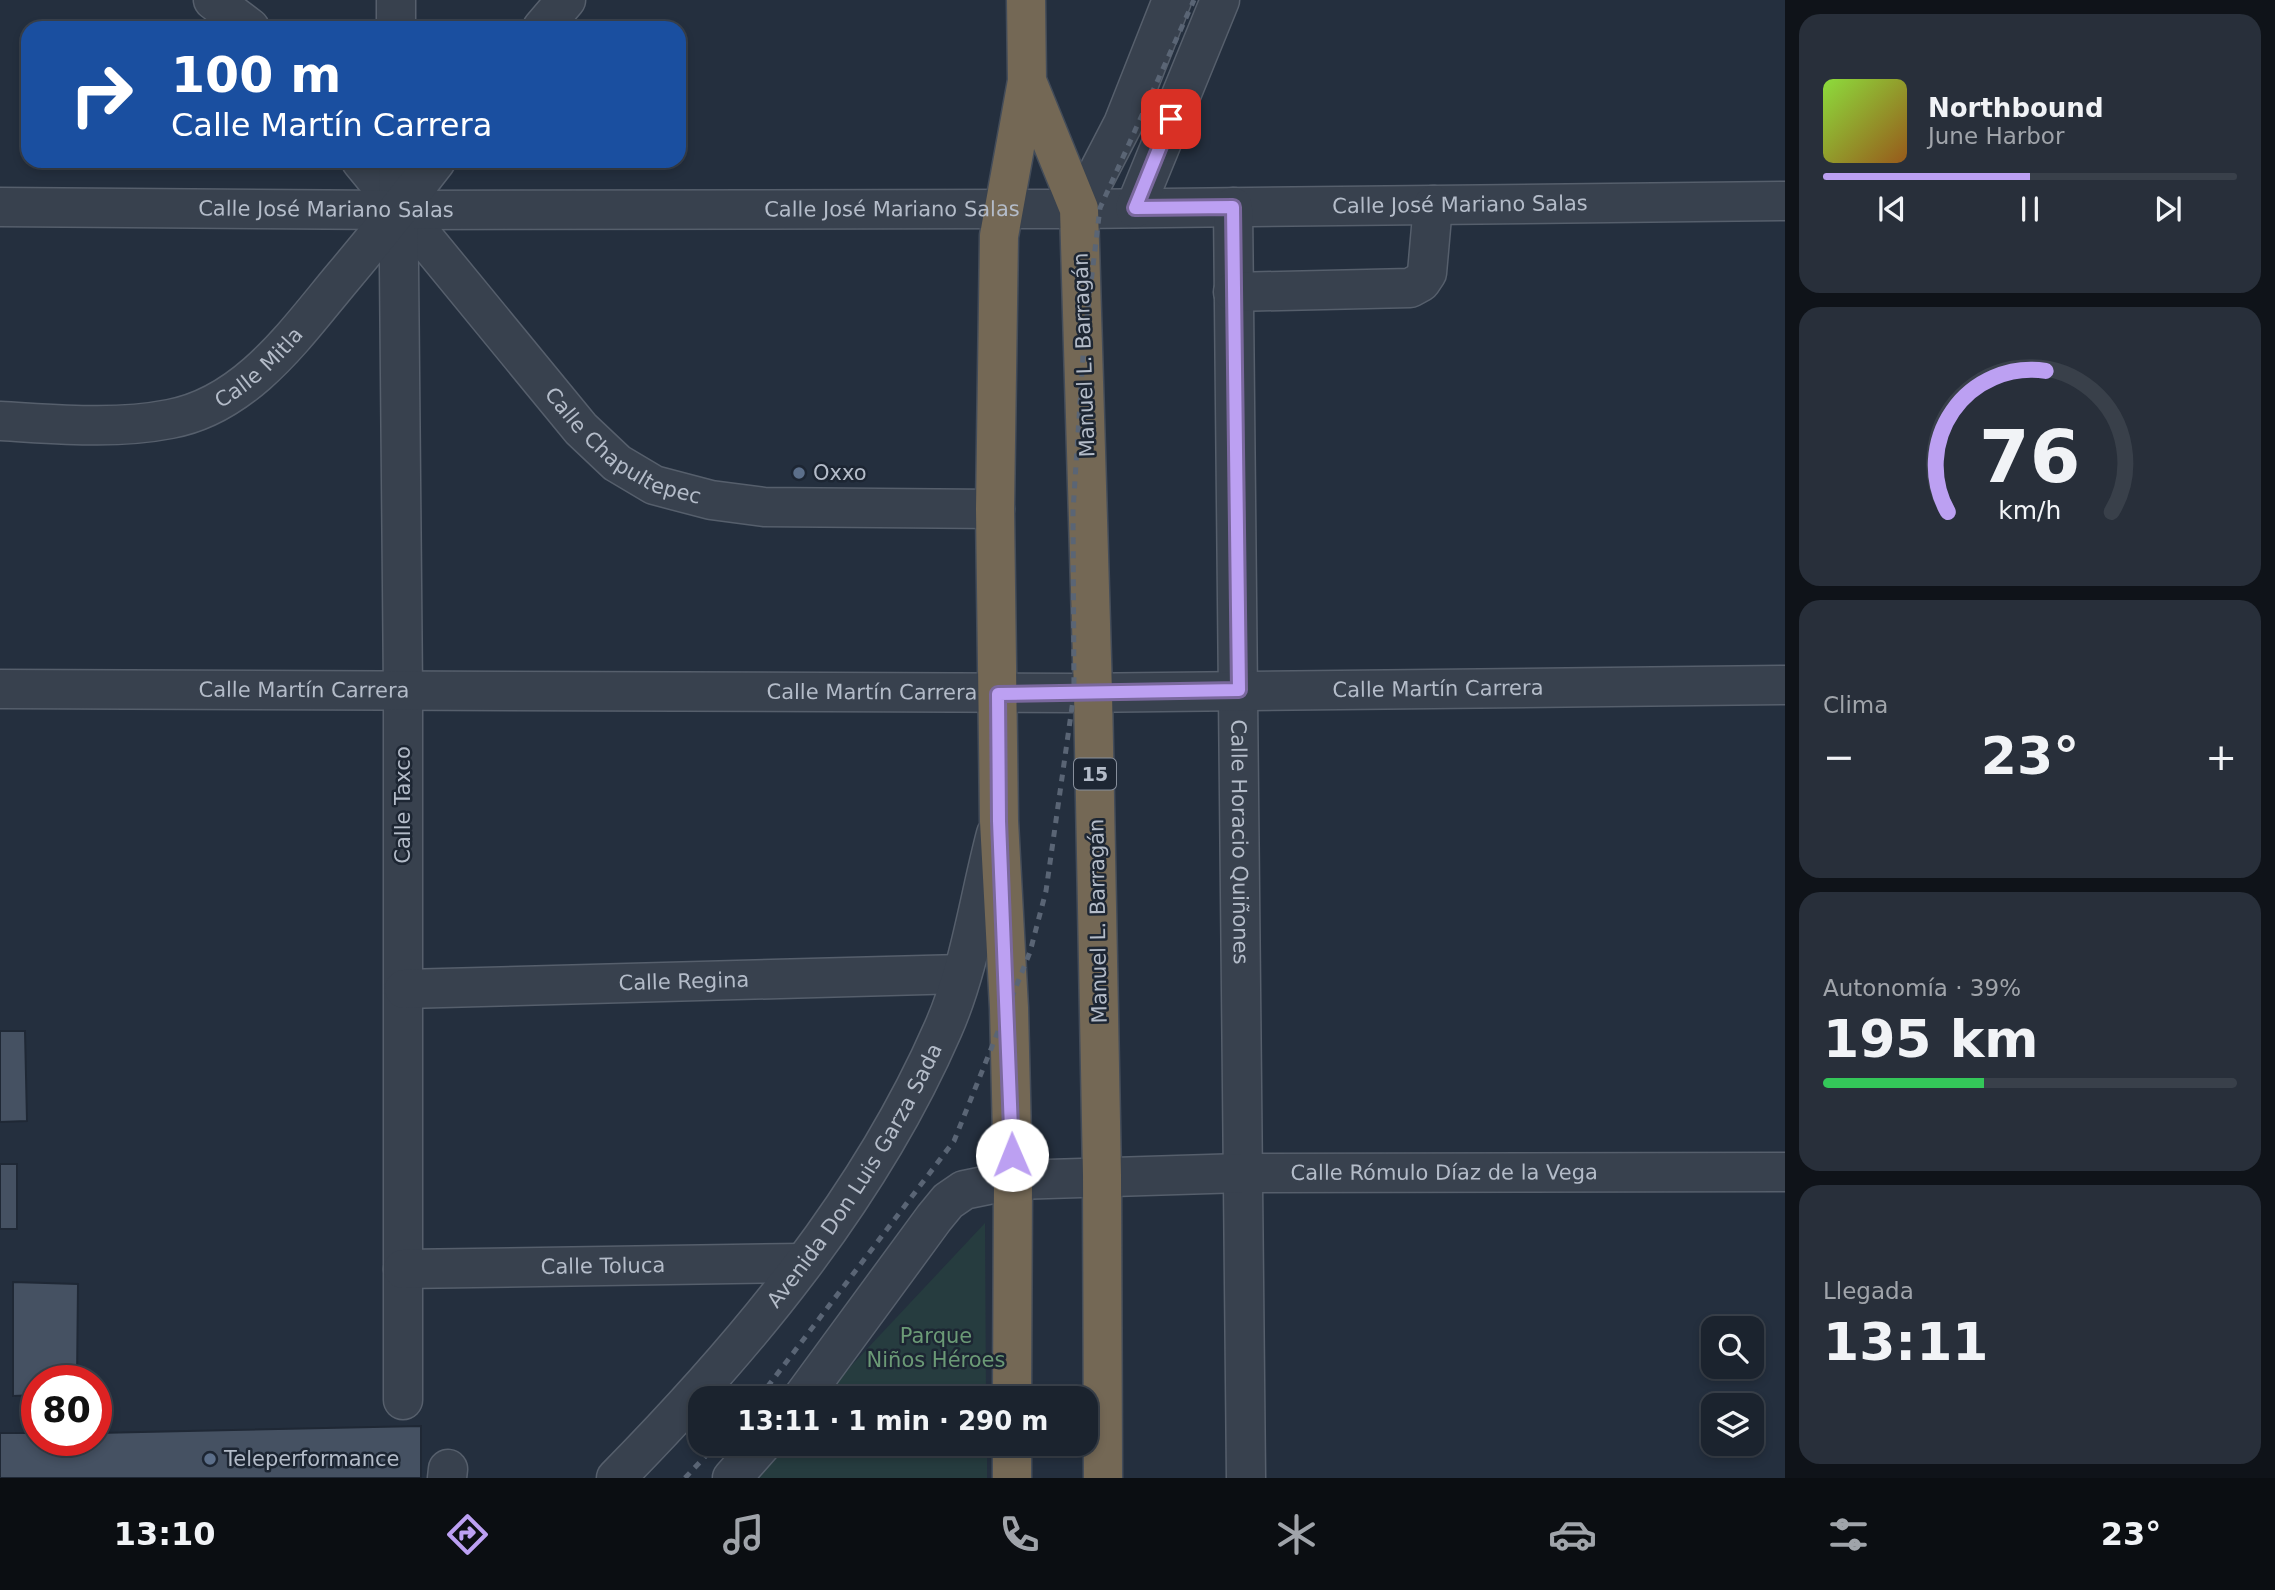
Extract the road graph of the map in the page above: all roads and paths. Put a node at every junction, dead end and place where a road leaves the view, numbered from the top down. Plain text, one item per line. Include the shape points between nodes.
1 (213, 0) edge
2 (396, 0) edge
3 (565, 0) edge
4 (1026, 0) edge
5 (1172, 0) edge
6 (1220, 0) edge
7 (241, 21) edge
8 (396, 21) edge
9 (548, 21) edge
10 (1027, 81) junction
11 (366, 168) edge
12 (398, 168) edge
13 (431, 168) edge
14 (1785, 201) edge
15 (1433, 205) junction
16 (0, 206) edge
17 (1233, 207) junction
18 (1135, 208) junction
19 (1002, 209) junction
20 (1079, 209) junction
21 (398, 211) junction
22 (1233, 292) junction
23 (0, 421) edge
24 (995, 509) junction
25 (1785, 685) edge
26 (0, 688) edge
27 (1239, 690) junction
28 (403, 691) junction
29 (1093, 693) junction
30 (998, 694) junction
31 (999, 821) junction
32 (962, 974) junction
33 (404, 989) junction
34 (1785, 1172) edge
35 (1242, 1173) junction
36 (1102, 1175) junction
37 (1013, 1180) junction
38 (803, 1263) junction
39 (403, 1269) junction
40 (811, 1386) edge
41 (1012, 1386) edge
42 (403, 1400) dead end
43 (751, 1456) edge
44 (1012, 1456) edge
45 (616, 1478) edge
46 (732, 1478) edge
47 (1012, 1478) edge
48 (1103, 1478) edge
49 (1246, 1478) edge

1 - 7 street
2 - 8 street
3 - 9 street
4 - 10 highway, Manuel L. Barragán / 15
5 - 20 street via 1123,124
6 - 18 street
10 - 19 highway, Manuel L. Barragán / 15
10 - 20 highway, Manuel L. Barragán / 15
11 - 21 street, Calle Chapultepec
12 - 21 street, Calle Taxco
13 - 21 street, Calle Mitla
14 - 15 street, Calle José Mariano Salas
15 - 17 street, Calle José Mariano Salas
15 - 22 street via 1427,273 1410,288
16 - 21 street, Calle José Mariano Salas
17 - 18 street, Calle José Mariano Salas
17 - 22 street, Calle Horacio Quiñones
18 - 20 street, Calle José Mariano Salas
19 - 20 street, Calle José Mariano Salas
19 - 21 street, Calle José Mariano Salas
19 - 24 highway, Manuel L. Barragán / 15
20 - 29 highway, Manuel L. Barragán / 15
21 - 23 street, Calle Mitla via 284,348 250,380 211,405 171,419 98,426
21 - 24 street, Calle Chapultepec via 581,429 617,463 654,485 711,500 764,507
21 - 28 street, Calle Taxco
22 - 27 street, Calle Horacio Quiñones
24 - 30 highway, Manuel L. Barragán / 15
25 - 27 street, Calle Martín Carrera
26 - 28 street, Calle Martín Carrera
27 - 29 street, Calle Martín Carrera
27 - 35 street, Calle Horacio Quiñones
28 - 30 street, Calle Martín Carrera
28 - 33 street, Calle Taxco
29 - 30 street, Calle Martín Carrera
29 - 36 highway, Manuel L. Barragán / 15
30 - 31 highway, Manuel L. Barragán / 15
31 - 32 street, Avenida Don Luis Garza Sada
31 - 37 highway, Manuel L. Barragán / 15
32 - 33 street, Calle Regina
32 - 38 street, Avenida Don Luis Garza Sada via 944,1028 877,1155
33 - 39 street, Calle Taxco
34 - 35 street, Calle Rómulo Díaz de la Vega
35 - 36 street, Calle Rómulo Díaz de la Vega
35 - 49 street, Calle Horacio Quiñones
36 - 37 street, Calle Rómulo Díaz de la Vega
36 - 48 highway, Manuel L. Barragán / 15
37 - 40 street via 982,1184 948,1201
37 - 41 highway, Manuel L. Barragán / 15
38 - 39 street, Calle Toluca
38 - 45 street, Avenida Don Luis Garza Sada via 722,1365
39 - 42 street, Calle Taxco
43 - 46 street
44 - 47 highway

